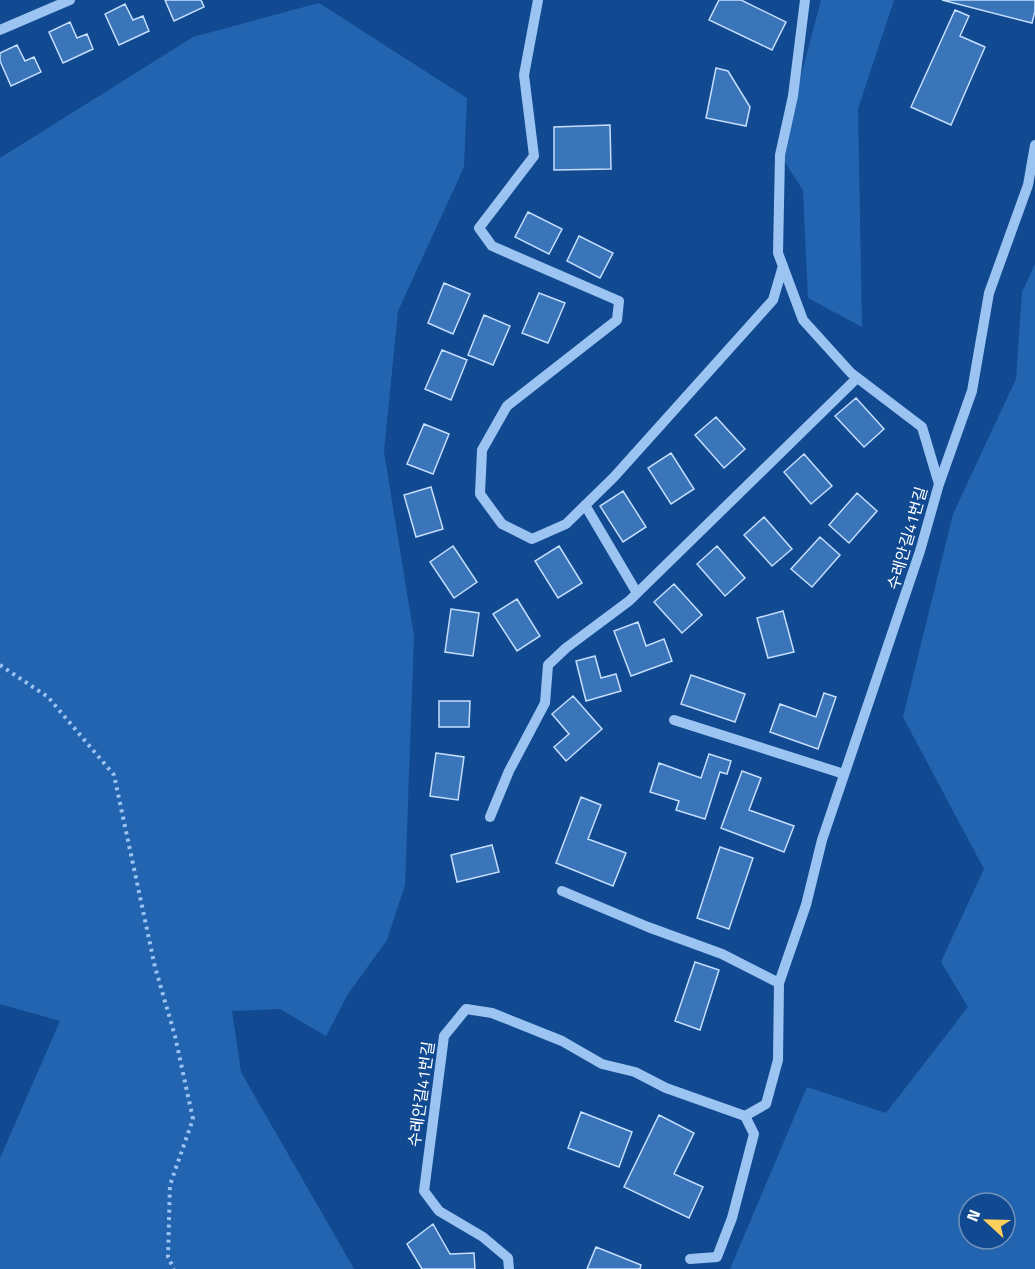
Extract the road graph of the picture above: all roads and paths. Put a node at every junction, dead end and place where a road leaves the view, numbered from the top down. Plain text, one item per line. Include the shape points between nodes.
1 (70, 0) edge
2 (538, 0) edge
3 (806, 0) edge
4 (0, 30) edge
5 (1035, 145) edge
6 (783, 266) junction
7 (857, 378) junction
8 (939, 484) junction
9 (585, 505) junction
10 (637, 593) junction
11 (0, 665) edge
12 (675, 720) dead end
13 (844, 774) junction
14 (490, 817) dead end
15 (562, 891) dead end
16 (779, 983) junction
17 (745, 1116) junction
18 (690, 1259) dead end
19 (174, 1269) edge
20 (509, 1269) edge

1 - 4 lane
2 - 9 lane via 524,75 534,156 479,228 492,246 619,301 617,320 507,406 482,450 480,494 502,524 532,539 566,524
3 - 6 lane, 수레안길41번길 via 793,96 780,155 778,253
5 - 8 lane via 1028,185 989,293 972,391
6 - 7 lane, 수레안길41번길 via 803,320
6 - 9 lane via 773,300
7 - 8 lane, 수레안길41번길 via 922,427
7 - 10 lane
8 - 13 lane, 수레안길41번길 via 896,629
9 - 10 lane
10 - 14 lane via 548,665 545,703
11 - 19 path via 48,697 114,775 155,967 193,1119 170,1185 168,1257
12 - 13 lane
13 - 16 lane, 수레안길41번길
15 - 16 lane via 722,954
16 - 17 lane, 수레안길41번길 via 778,1059 766,1104
17 - 18 lane via 754,1134 732,1218 717,1257
17 - 20 lane, 수레안길41번길 via 666,1088 635,1072 602,1064 562,1041 492,1013 466,1010 444,1036 424,1191 439,1211 508,1258

